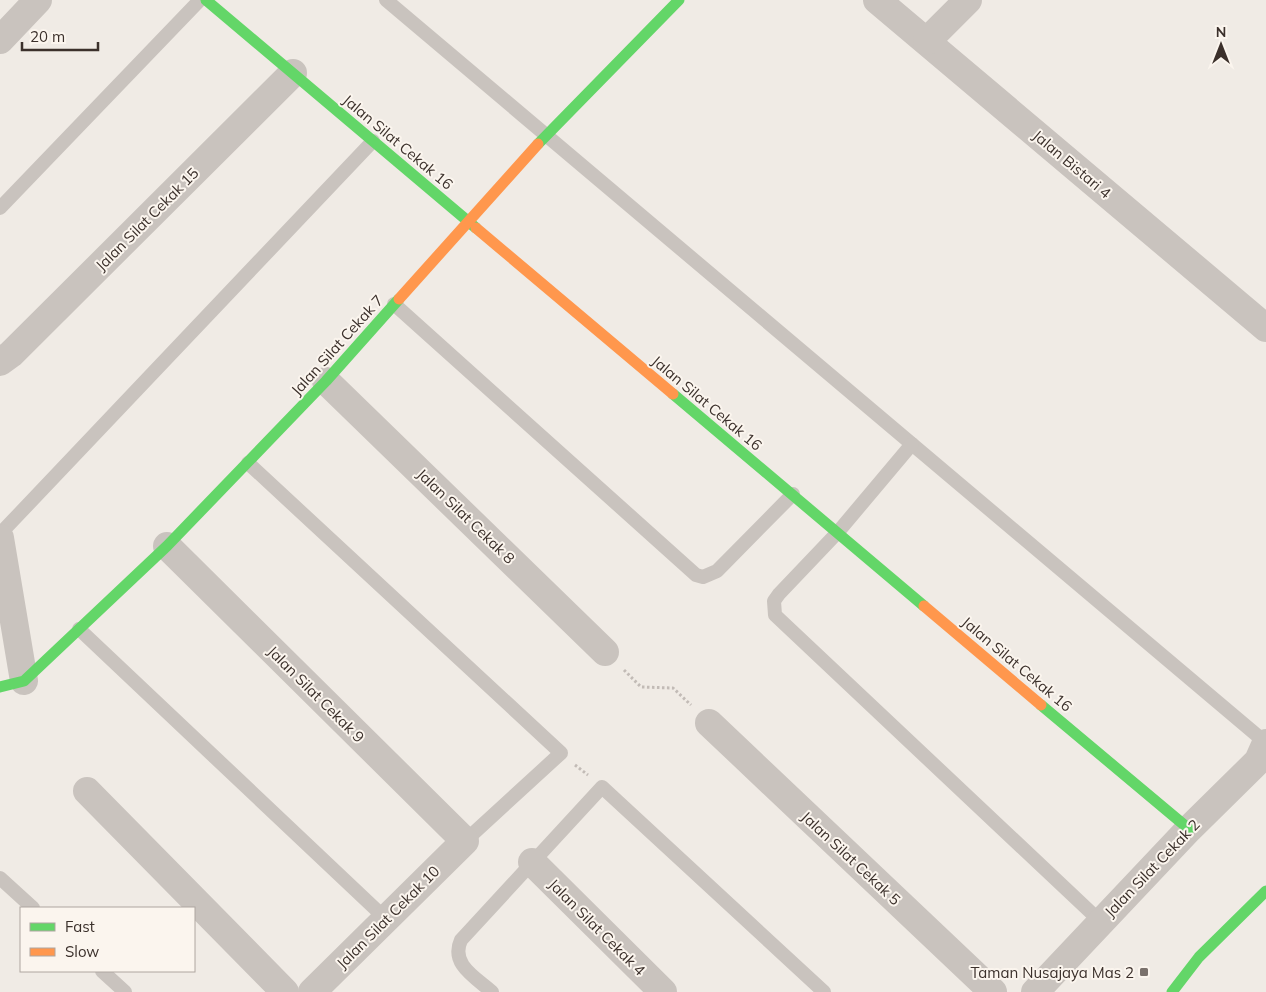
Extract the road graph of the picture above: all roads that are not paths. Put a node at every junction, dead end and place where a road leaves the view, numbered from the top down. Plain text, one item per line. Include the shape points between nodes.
1 (38, 0) edge
2 (200, 0) edge
3 (206, 0) edge
4 (386, 0) edge
5 (679, 0) edge
6 (877, 0) edge
7 (968, 0) edge
8 (0, 40) edge
9 (926, 42) junction
10 (293, 73) junction
11 (546, 135) junction
12 (373, 140) junction
13 (0, 208) edge
14 (468, 221) junction
15 (394, 304) junction
16 (1266, 328) edge
17 (0, 362) edge
18 (326, 381) junction
19 (912, 444) junction
20 (248, 462) junction
21 (793, 494) junction
22 (838, 532) junction
23 (0, 536) edge
24 (167, 546) junction
25 (79, 629) junction
26 (605, 652) road end
27 (12, 684) edge
28 (709, 723) road end
29 (1266, 743) edge
30 (87, 791) dead end
31 (1189, 829) junction
32 (465, 841) junction
33 (532, 862) junction
34 (0, 878) edge
35 (1266, 891) edge
36 (32, 907) edge
37 (386, 919) junction
38 (1101, 922) junction
39 (103, 972) edge
40 (125, 992) edge
41 (286, 992) edge
42 (312, 992) edge
43 (492, 992) edge
44 (663, 992) edge
45 (824, 992) edge
46 (993, 992) edge
47 (1035, 992) edge
48 (1172, 992) edge

1 - 8 street
2 - 13 lane
3 - 10 street, Jalan Silat Cekak 16
4 - 11 lane
5 - 11 street, Jalan Silat Cekak 7
6 - 9 street, Jalan Bistari 4
7 - 9 street
9 - 16 street, Jalan Bistari 4
10 - 12 street, Jalan Silat Cekak 16
10 - 17 street, Jalan Silat Cekak 15
11 - 14 street, Jalan Silat Cekak 7
11 - 19 lane
12 - 14 street, Jalan Silat Cekak 16
12 - 23 lane
14 - 15 street, Jalan Silat Cekak 7
14 - 21 street, Jalan Silat Cekak 16
15 - 18 street, Jalan Silat Cekak 7
15 - 21 lane via 696,576 703,577 716,571
18 - 20 street, Jalan Silat Cekak 7
18 - 26 street, Jalan Silat Cekak 8
19 - 22 lane
19 - 29 lane
20 - 24 street, Jalan Silat Cekak 7
20 - 32 lane via 562,754
21 - 22 street, Jalan Silat Cekak 16
22 - 31 street, Jalan Silat Cekak 16
22 - 38 lane via 779,594 774,601 775,615
23 - 27 street
24 - 25 street, Jalan Silat Cekak 7
24 - 32 street, Jalan Silat Cekak 9
25 - 27 street, Jalan Silat Cekak 7
25 - 37 lane
28 - 46 street, Jalan Silat Cekak 5
29 - 31 street, Jalan Silat Cekak 2 via 1258,762
30 - 41 street
31 - 38 street, Jalan Silat Cekak 2
32 - 37 street, Jalan Silat Cekak 10
33 - 43 lane via 461,940 457,950 459,962
33 - 44 street, Jalan Silat Cekak 4
33 - 45 lane via 602,787
34 - 36 lane
35 - 48 street via 1200,957
37 - 42 street, Jalan Silat Cekak 10
38 - 47 street, Jalan Silat Cekak 2
39 - 40 lane

